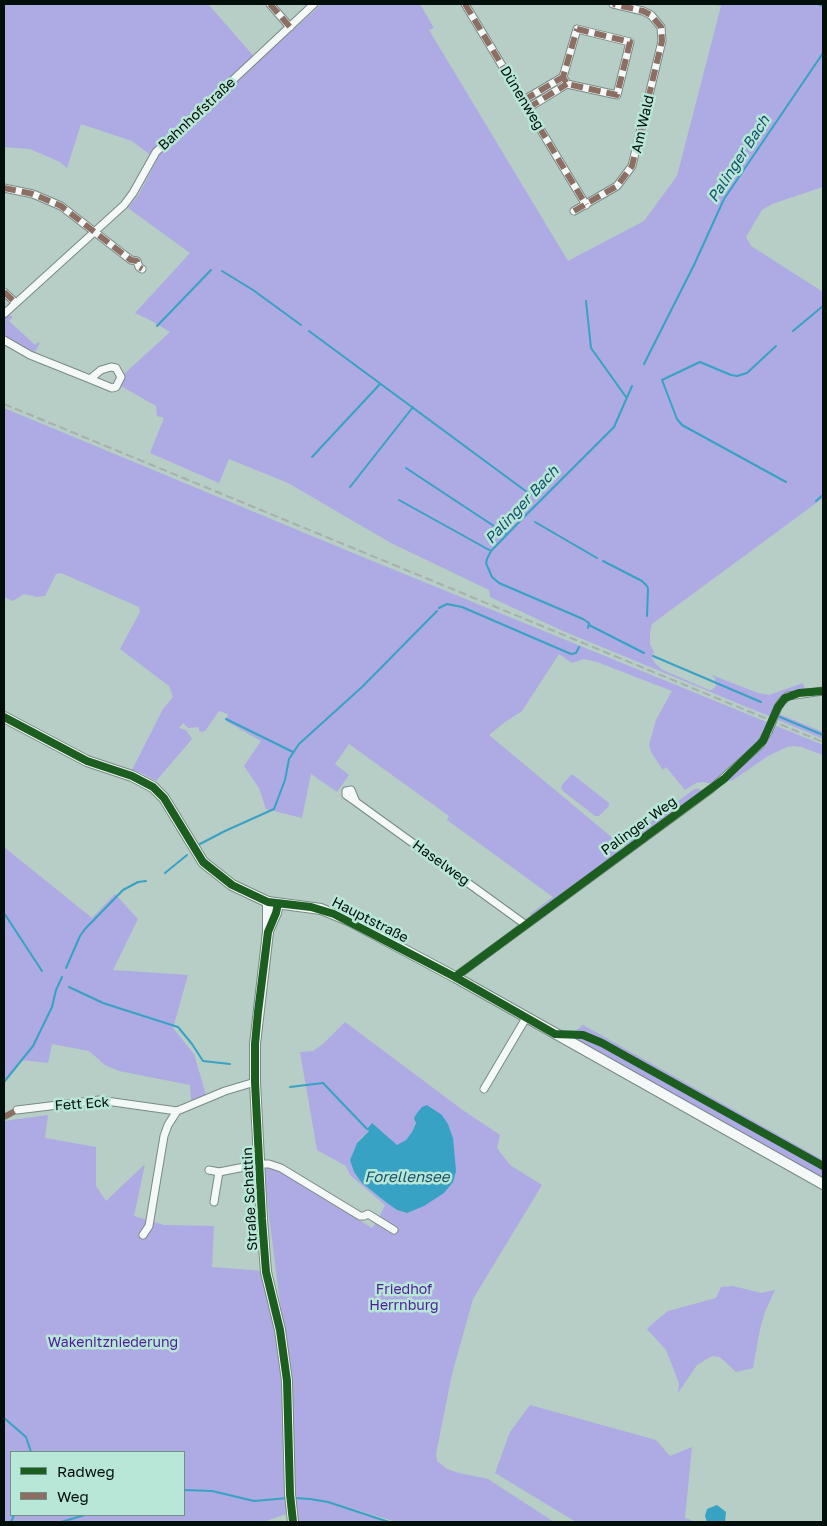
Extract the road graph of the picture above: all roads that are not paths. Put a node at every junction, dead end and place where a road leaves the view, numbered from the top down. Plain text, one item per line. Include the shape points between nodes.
1 (270, 4) edge
2 (314, 4) edge
3 (465, 4) edge
4 (613, 4) edge
5 (290, 27) junction
6 (563, 78) junction
7 (567, 84) junction
8 (524, 100) junction
9 (528, 108) junction
10 (4, 188) edge
11 (586, 205) junction
12 (574, 211) dead end
13 (95, 231) junction
14 (142, 269) dead end
15 (4, 292) edge
16 (16, 303) junction
17 (4, 314) edge
18 (4, 340) edge
19 (90, 379) junction
20 (823, 691) edge
21 (4, 717) edge
22 (356, 802) dead end
23 (273, 904) junction
24 (526, 925) junction
25 (455, 977) junction
26 (526, 1018) junction
27 (256, 1082) junction
28 (484, 1089) dead end
29 (17, 1110) dead end
30 (177, 1112) junction
31 (260, 1164) junction
32 (209, 1170) dead end
33 (219, 1172) junction
34 (823, 1184) edge
35 (214, 1202) dead end
36 (394, 1230) dead end
37 (143, 1235) dead end
38 (293, 1522) edge

1 - 5 street
2 - 5 street, Bahnhofstraße
3 - 8 street, Dünenweg
4 - 11 street, Am Wald via 650,15 658,22 662,41 632,166 617,186
5 - 13 street, Bahnhofstraße via 156,152 128,201
6 - 7 street
6 - 7 street via 577,29 630,42 617,95
6 - 8 street
7 - 9 street
8 - 9 street, Dünenweg
9 - 11 street, Dünenweg
10 - 13 street via 51,201
11 - 12 street, Am Wald
13 - 14 street via 131,260 137,261
13 - 16 street, Bahnhofstraße
15 - 16 street
16 - 17 street, Bahnhofstraße
18 - 19 street via 30,355
19 - 19 street via 111,367 116,368 121,377 112,388
20 - 24 street, Palinger Weg, bridge via 788,696 778,707 760,744 712,789
21 - 23 main road, Hauptstraße via 87,761 132,776 153,787 164,798 197,854 210,869 226,881
22 - 24 street, Haselweg
23 - 25 main road, Hauptstraße via 311,907 334,914
23 - 27 main road, Straße Schattin via 258,1012
24 - 25 street, Palinger Weg
25 - 26 main road, Hauptstraße
26 - 28 street
26 - 34 main road, Hauptstraße
27 - 30 street via 225,1091
27 - 31 main road, Straße Schattin
29 - 30 street, Fett Eck via 99,1100
30 - 37 street via 164,1136 149,1226
31 - 33 street
31 - 36 street via 281,1168 360,1216 368,1214
31 - 38 main road, Straße Schattin via 266,1272 280,1330 287,1381
32 - 33 street
33 - 35 street

